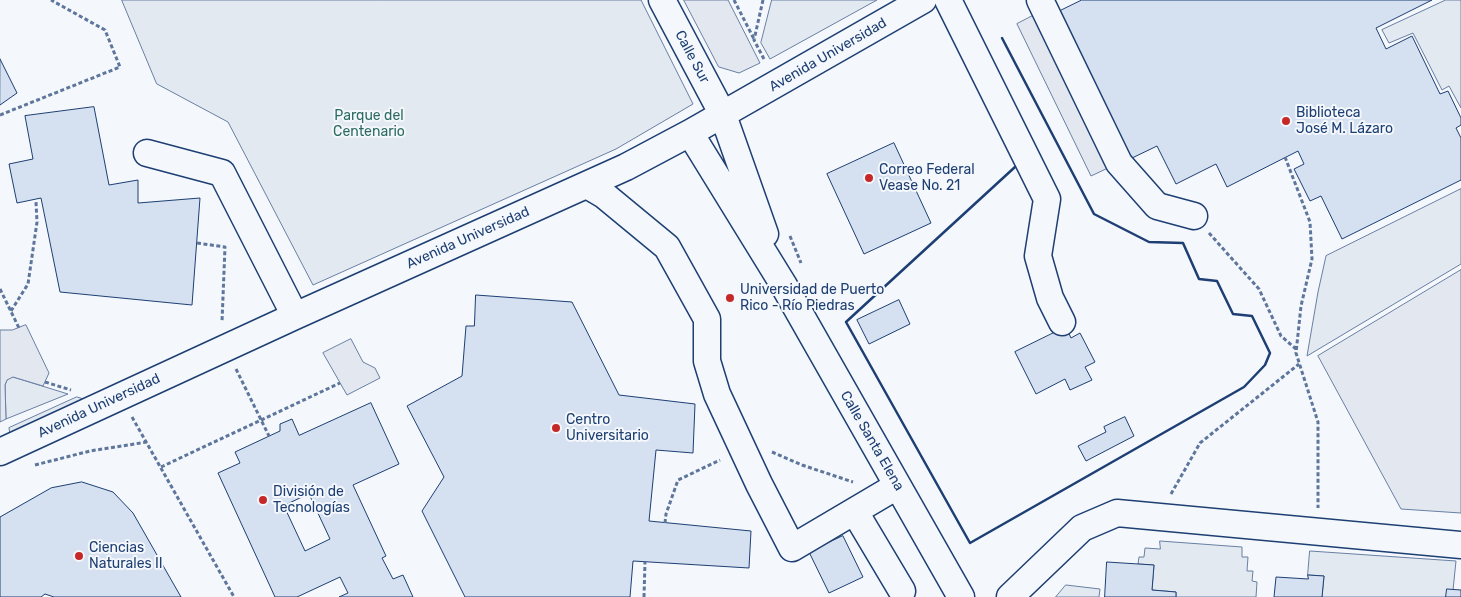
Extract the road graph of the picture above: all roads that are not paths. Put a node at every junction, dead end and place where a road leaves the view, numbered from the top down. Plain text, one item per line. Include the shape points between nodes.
1 (662, 0) edge
2 (923, 0) edge
3 (948, 0) edge
4 (1040, 0) edge
5 (723, 114) junction
6 (690, 133) junction
7 (147, 153) dead end
8 (588, 185) junction
9 (1194, 216) road end
10 (783, 284) junction
11 (295, 316) junction
12 (1062, 322) dead end
13 (0, 452) edge
14 (897, 486) junction
15 (855, 512) junction
16 (1461, 545) edge
17 (902, 591) dead end
18 (961, 597) edge
19 (1010, 597) edge

1 - 5 street, Calle Sur
2 - 5 street, Avenida Universidad
3 - 12 street via 1047,199 1038,256 1050,298
4 - 9 street via 1119,163 1157,206
5 - 6 street, Avenida Universidad
5 - 10 street, Calle Santa Elena
6 - 8 street, Avenida Universidad
6 - 10 street, Calle Santa Elena
7 - 11 street via 222,173
8 - 11 street, Avenida Universidad
8 - 15 street via 667,247 707,320 707,361 717,394 792,548
10 - 14 street, Calle Santa Elena
11 - 13 street, Avenida Universidad
14 - 15 street
14 - 18 street, Calle Santa Elena
15 - 17 street
16 - 19 street via 1117,513 1082,528

